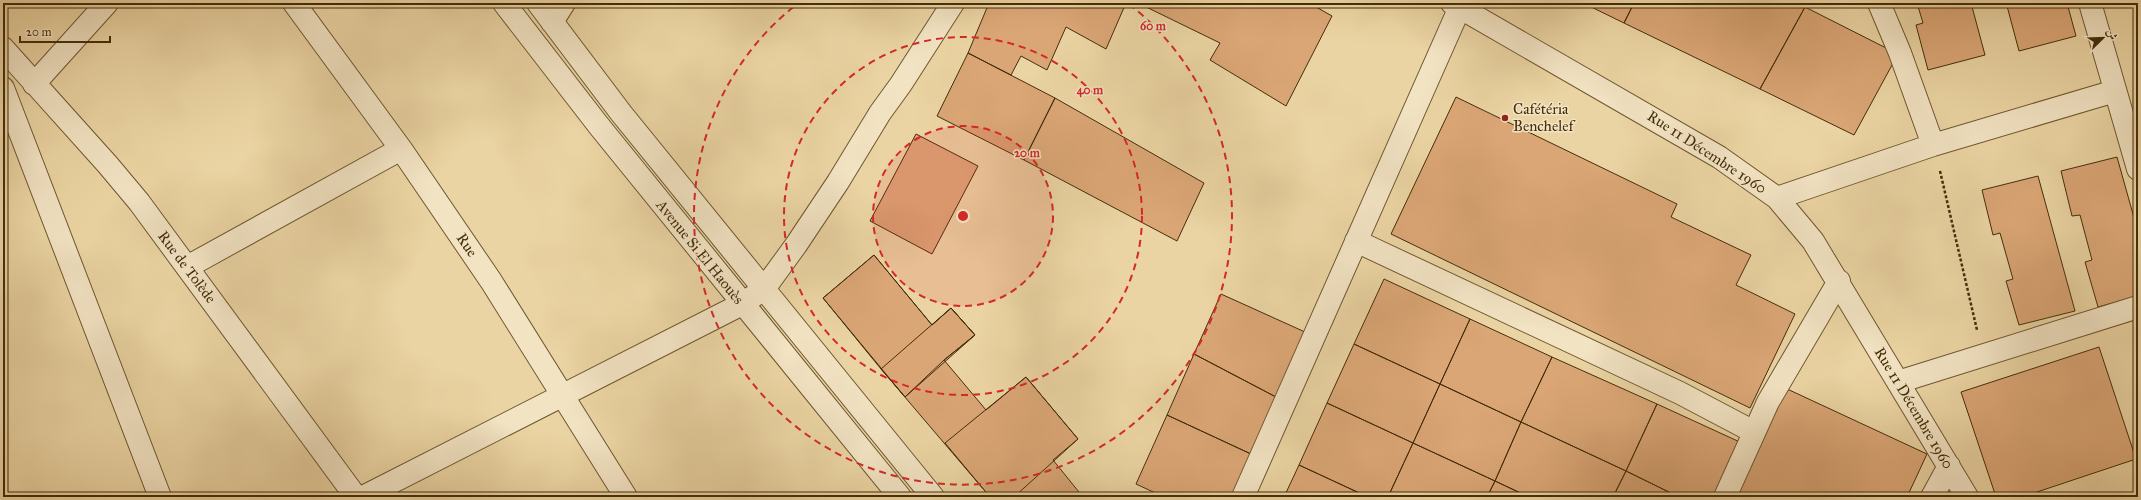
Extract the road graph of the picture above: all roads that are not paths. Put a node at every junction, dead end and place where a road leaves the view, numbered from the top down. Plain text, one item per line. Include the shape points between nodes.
1 (107, 3) edge
2 (294, 3) edge
3 (504, 3) edge
4 (538, 3) edge
5 (564, 3) edge
6 (953, 3) edge
7 (1879, 3) edge
8 (2090, 3) edge
9 (1456, 5) edge
10 (552, 22) junction
11 (3, 48) edge
12 (34, 84) junction
13 (3, 88) edge
14 (2125, 101) edge
15 (1933, 145) junction
16 (401, 149) junction
17 (2138, 169) edge
18 (1777, 198) junction
19 (1356, 241) junction
20 (187, 267) junction
21 (1838, 281) junction
22 (764, 289) junction
23 (742, 304) junction
24 (2138, 307) edge
25 (1898, 382) junction
26 (562, 397) junction
27 (1754, 432) junction
28 (1949, 466) junction
29 (160, 497) edge
30 (356, 497) edge
31 (363, 497) edge
32 (626, 497) edge
33 (900, 497) edge
34 (933, 497) edge
35 (1243, 497) edge
36 (1725, 497) edge
37 (1932, 497) edge
38 (1967, 497) edge

1 - 12 street
2 - 16 street, Rue
3 - 23 street, Avenue Si El Haouès
4 - 10 street, Avenue Si El Haouès
5 - 10 street
6 - 22 street via 805,233
7 - 15 street
8 - 14 street
9 - 18 street, Rue 11 Décembre 1960 via 1719,156
9 - 19 street
10 - 22 street, Avenue Si El Haouès via 621,113
11 - 12 street, Rue de Tolède
12 - 20 street, Rue de Tolède via 108,165
13 - 29 street
14 - 15 street
14 - 17 street
15 - 18 street
16 - 20 street
16 - 26 street, Rue via 491,281
18 - 21 street, Rue 11 Décembre 1960 via 1813,241
19 - 27 street via 1680,393
19 - 35 street
20 - 30 street, Rue de Tolède
21 - 25 street, Rue 11 Décembre 1960
21 - 27 street via 1768,402
22 - 23 street
22 - 34 street, Avenue Si El Haouès
23 - 26 street
23 - 33 street, Avenue Si El Haouès
24 - 25 street
25 - 28 street, Rue 11 Décembre 1960
26 - 31 street
26 - 32 street, Rue
27 - 36 street
28 - 37 street
28 - 38 street, Rue 11 Décembre 1960

